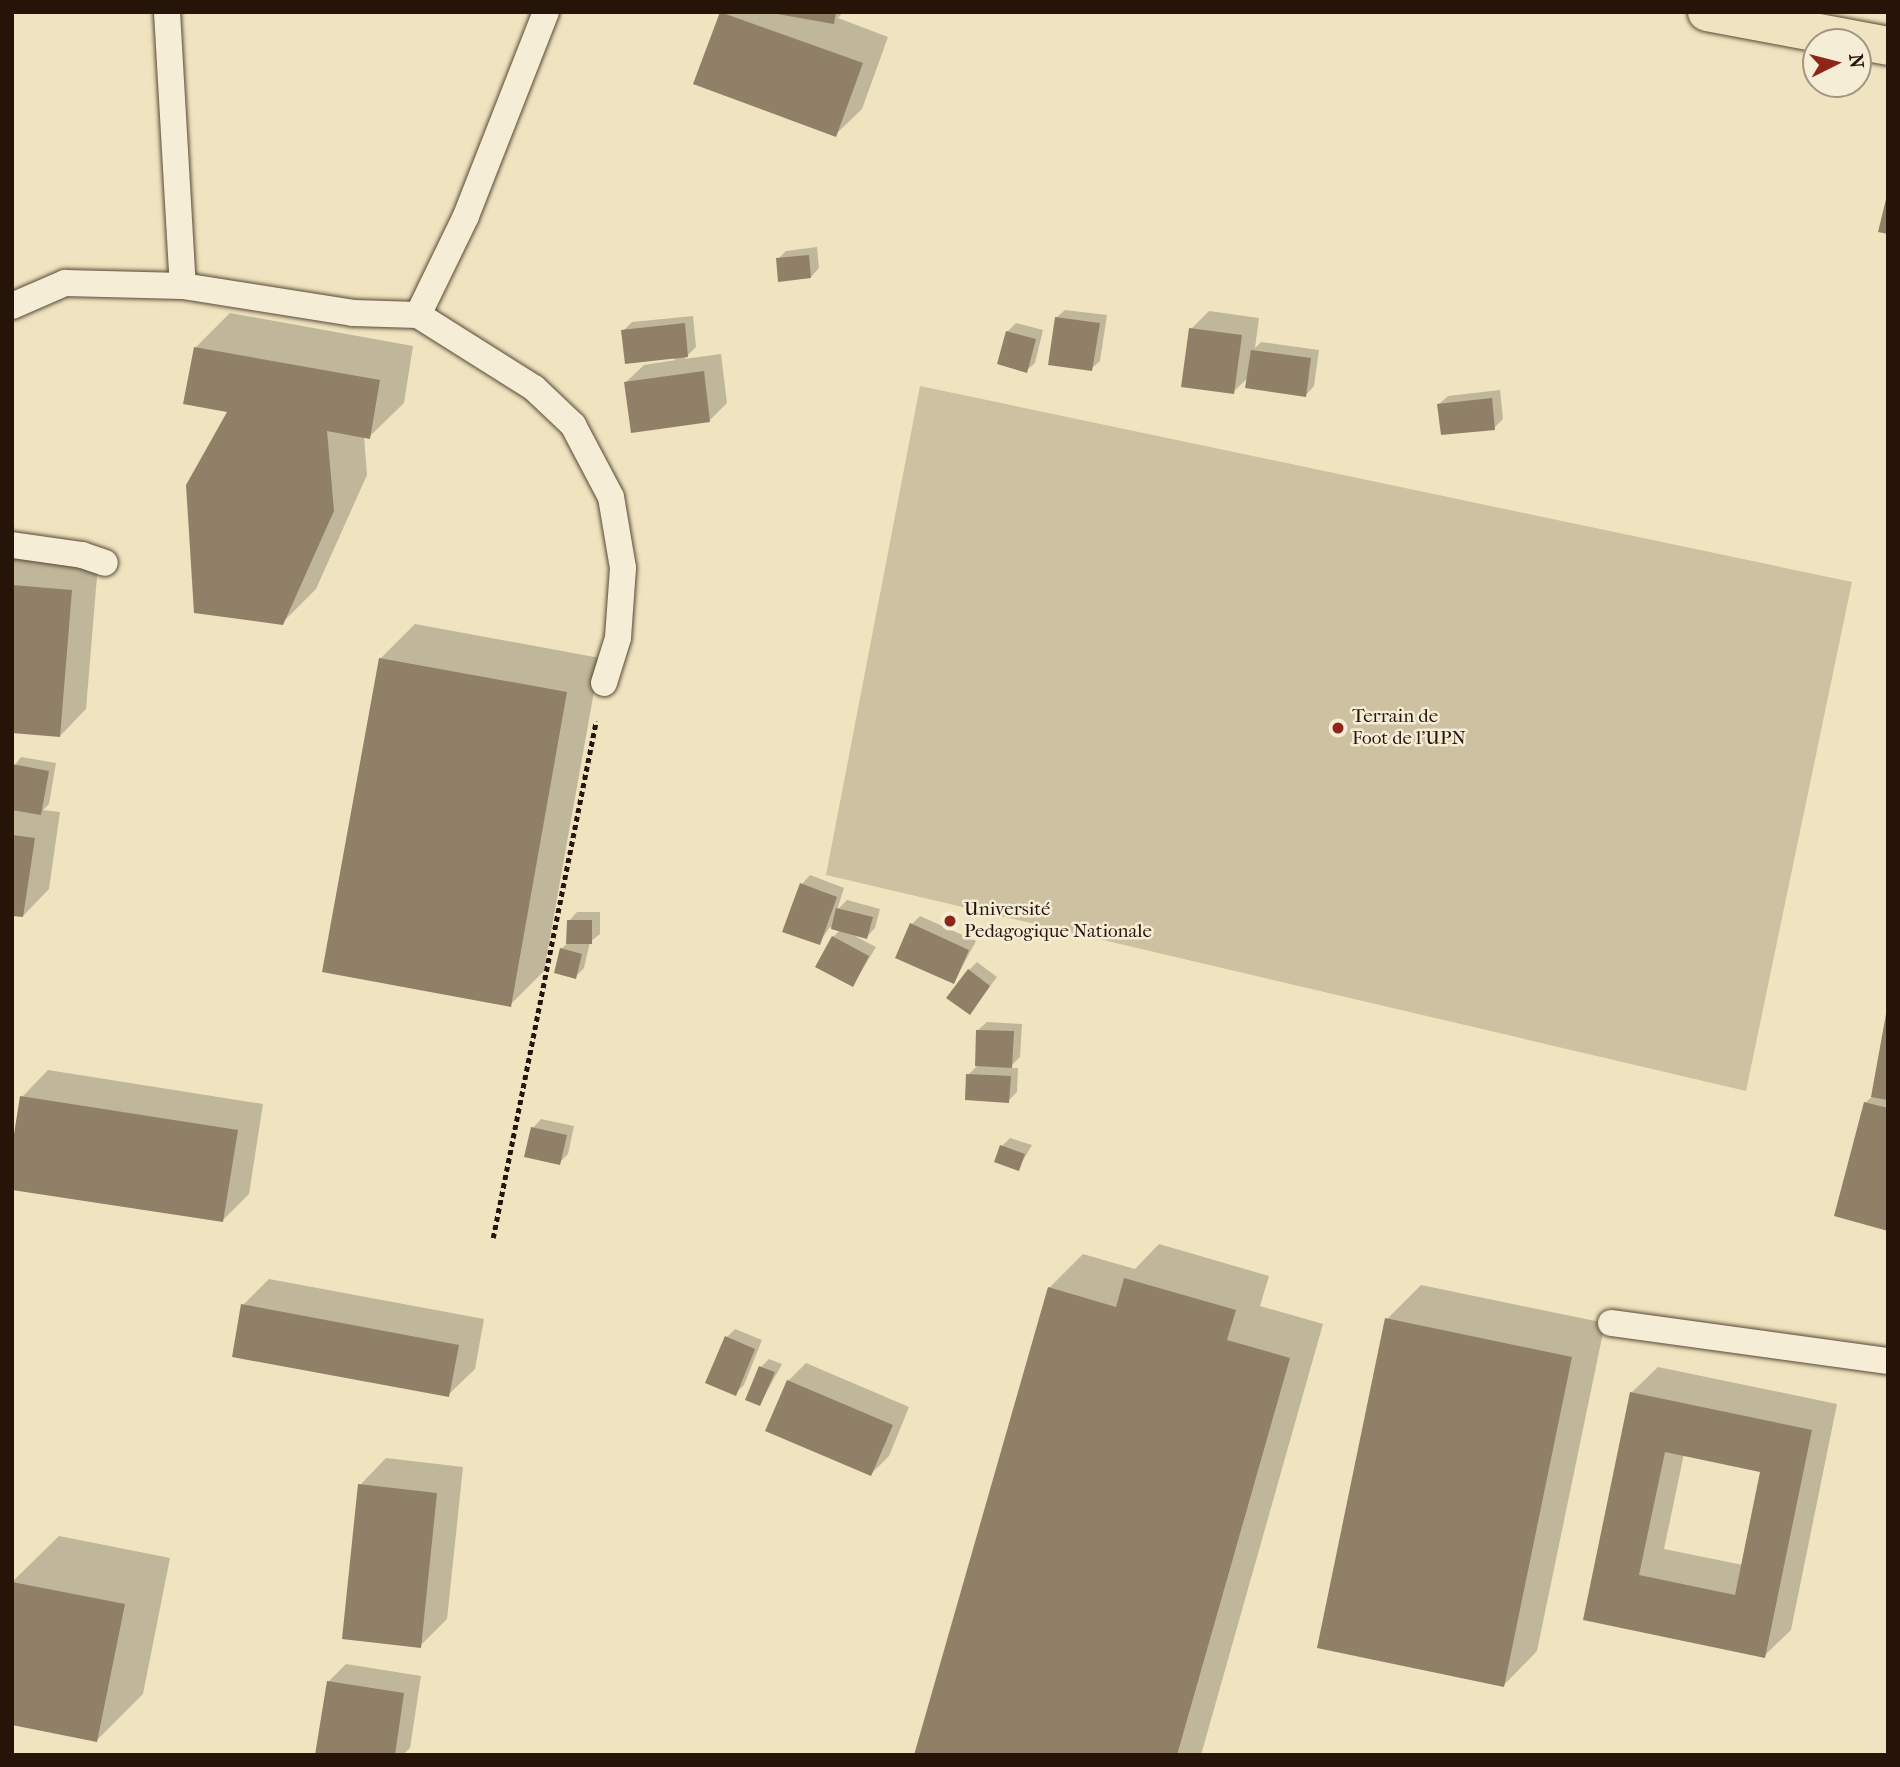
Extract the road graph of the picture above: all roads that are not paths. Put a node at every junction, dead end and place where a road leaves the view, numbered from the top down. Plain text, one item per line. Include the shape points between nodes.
1 (167, 12) edge
2 (546, 12) edge
3 (1707, 12) edge
4 (1888, 46) edge
5 (183, 286) junction
6 (12, 306) edge
7 (418, 315) junction
8 (12, 545) edge
9 (105, 563) dead end
10 (604, 683) road end
11 (1611, 1323) dead end
12 (1888, 1361) edge

1 - 5 lane
2 - 7 lane via 466,216
3 - 4 main road
5 - 6 lane via 65,283
5 - 7 lane via 354,313
7 - 10 lane via 534,388 573,425 611,496 623,568 618,638
8 - 9 lane
11 - 12 lane

